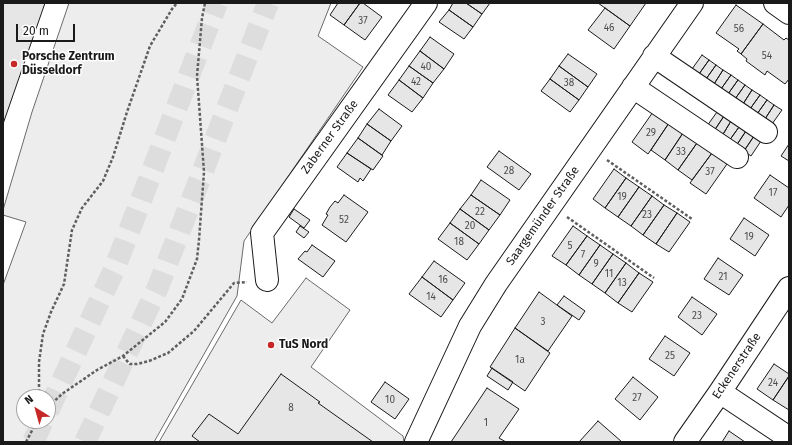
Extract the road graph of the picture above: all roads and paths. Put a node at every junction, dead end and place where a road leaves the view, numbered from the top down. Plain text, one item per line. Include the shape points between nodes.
1 (177, 3) edge
2 (205, 3) edge
3 (426, 3) edge
4 (692, 3) edge
5 (775, 3) edge
6 (789, 13) edge
7 (654, 56) junction
8 (633, 87) junction
9 (766, 132) dead end
10 (590, 148) junction
11 (737, 157) dead end
12 (551, 205) junction
13 (692, 219) dead end
14 (654, 278) dead end
15 (267, 280) joint
16 (789, 288) edge
17 (123, 356) junction
18 (40, 389) edge
19 (720, 392) junction
20 (56, 400) edge
21 (32, 429) edge
22 (789, 438) edge
23 (26, 442) edge
24 (416, 442) edge
25 (685, 442) edge

1 - 18 path via 150,46 103,182 82,208 72,230 64,284 43,334 39,362
2 - 17 path via 197,76 204,172 197,259 182,299 165,322
3 - 15 street, Zaberner Straße via 262,233
4 - 7 street, Saargemünder Straße
5 - 6 street
7 - 8 street, Saargemünder Straße
7 - 9 street
8 - 10 street, Saargemünder Straße
8 - 11 street
10 - 12 street, Saargemünder Straße
10 - 13 path
12 - 14 path
12 - 24 street, Saargemünder Straße via 470,326
15 - 17 path via 234,283 194,332 168,353 138,364 130,364
16 - 19 street, Eckenerstraße
17 - 20 path via 97,370
19 - 22 street
19 - 25 street, Eckenerstraße
21 - 23 path

